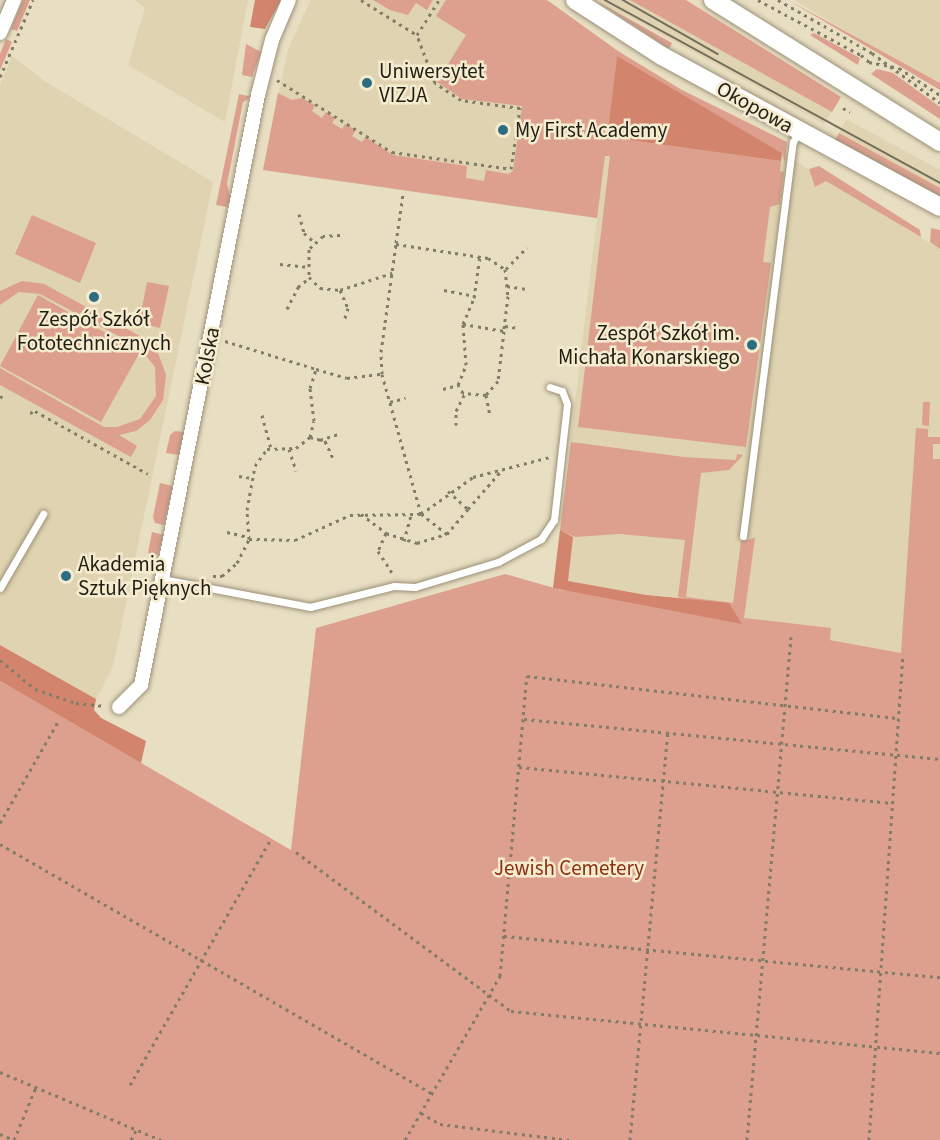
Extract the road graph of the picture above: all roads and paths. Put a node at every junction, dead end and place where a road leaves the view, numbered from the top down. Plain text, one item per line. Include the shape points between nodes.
1 (14, 0) edge
2 (33, 0) edge
3 (290, 0) edge
4 (361, 0) edge
5 (440, 0) edge
6 (575, 0) edge
7 (713, 0) edge
8 (758, 0) edge
9 (778, 0) edge
10 (0, 33) edge
11 (417, 35) junction
12 (890, 67) junction
13 (0, 77) edge
14 (277, 80) dead end
15 (940, 96) edge
16 (940, 103) edge
17 (843, 108) dead end
18 (850, 112) dead end
19 (799, 131) junction
20 (940, 142) edge
21 (403, 194) dead end
22 (940, 207) edge
23 (299, 214) dead end
24 (340, 235) dead end
25 (314, 242) junction
26 (396, 243) junction
27 (527, 247) dead end
28 (480, 256) junction
29 (280, 264) dead end
30 (307, 267) junction
31 (505, 269) junction
32 (392, 273) junction
33 (309, 278) junction
34 (507, 286) junction
35 (525, 289) dead end
36 (340, 290) junction
37 (444, 290) dead end
38 (475, 296) junction
39 (287, 309) dead end
40 (344, 321) dead end
41 (464, 324) junction
42 (505, 326) junction
43 (519, 328) dead end
44 (504, 331) junction
45 (225, 341) dead end
46 (316, 369) junction
47 (382, 374) junction
48 (458, 385) junction
49 (550, 387) dead end
50 (443, 388) dead end
51 (465, 393) junction
52 (486, 395) junction
53 (405, 398) dead end
54 (390, 402) junction
55 (30, 413) dead end
56 (261, 415) dead end
57 (490, 415) dead end
58 (456, 425) dead end
59 (338, 434) dead end
60 (310, 437) junction
61 (320, 440) junction
62 (271, 448) junction
63 (289, 449) junction
64 (561, 454) junction
65 (334, 460) dead end
66 (503, 470) junction
67 (296, 471) dead end
68 (148, 474) dead end
69 (239, 476) dead end
70 (251, 478) junction
71 (448, 491) junction
72 (468, 509) junction
73 (43, 514) dead end
74 (361, 514) junction
75 (421, 514) junction
76 (411, 515) junction
77 (227, 532) dead end
78 (386, 533) junction
79 (447, 534) junction
80 (743, 537) dead end
81 (249, 538) junction
82 (404, 541) junction
83 (206, 575) dead end
84 (162, 579) junction
85 (394, 586) junction
86 (0, 588) edge
87 (791, 637) dead end
88 (903, 655) dead end
89 (0, 660) edge
90 (784, 704) junction
91 (119, 706) joint
92 (897, 718) junction
93 (524, 719) junction
94 (59, 720) dead end
95 (668, 734) junction
96 (779, 745) junction
97 (895, 755) junction
98 (940, 759) edge
99 (519, 767) junction
100 (663, 781) junction
101 (776, 793) junction
102 (892, 803) junction
103 (0, 823) edge
104 (270, 841) dead end
105 (0, 844) edge
106 (296, 852) dead end
107 (504, 936) junction
108 (646, 950) junction
109 (200, 960) junction
110 (761, 961) junction
111 (879, 972) junction
112 (940, 977) edge
113 (489, 995) junction
114 (639, 1024) junction
115 (755, 1036) junction
116 (874, 1048) junction
117 (940, 1053) edge
118 (0, 1072) edge
119 (130, 1085) dead end
120 (36, 1087) junction
121 (432, 1093) junction
122 (421, 1113) junction
123 (136, 1130) junction
124 (0, 1134) edge
125 (14, 1140) edge
126 (131, 1140) edge
127 (161, 1140) edge
128 (405, 1140) edge
129 (569, 1140) edge
130 (630, 1140) edge
131 (747, 1140) edge
132 (869, 1140) edge

1 - 10 street
2 - 13 path
3 - 84 street, Kolska via 272,40 258,95
4 - 11 path
5 - 11 path
6 - 19 main road, Okopowa via 662,56
7 - 20 main road
8 - 12 path via 869,62
9 - 12 path
11 - 14 path via 435,83 461,100 520,108 511,169 392,152
12 - 15 path
12 - 16 path
17 - 18 path
19 - 22 main road, Okopowa
19 - 80 lane via 793,142
21 - 26 path
23 - 25 path via 302,229
24 - 25 path via 323,236
25 - 30 path
26 - 28 path
26 - 32 path
27 - 31 path
28 - 31 path
28 - 38 path
29 - 30 path
30 - 33 path
31 - 34 path
32 - 36 path
32 - 47 path via 381,352
33 - 36 path via 320,288
33 - 39 path via 298,287
34 - 35 path
34 - 42 path
36 - 40 path via 348,308
37 - 38 path
38 - 41 path
41 - 44 path
41 - 48 path via 466,365
42 - 43 path
42 - 44 path
44 - 52 path via 498,381
45 - 46 path
46 - 47 path via 347,378
46 - 60 path via 310,388 314,421
47 - 54 path
48 - 50 path
48 - 51 path
49 - 64 lane via 566,396
51 - 52 path
51 - 58 path via 456,411
52 - 57 path
53 - 54 path
54 - 75 path
55 - 68 path via 35,411
56 - 62 path
59 - 61 path
60 - 61 path
60 - 63 path
61 - 65 path via 329,446
62 - 63 path
62 - 70 path via 260,456
63 - 67 path
64 - 66 path
64 - 85 lane via 554,520 541,539 498,562 415,587
66 - 71 path via 473,477
66 - 72 path via 484,486
69 - 70 path
70 - 81 path
71 - 72 path
71 - 75 path
72 - 79 path
73 - 86 lane
74 - 76 path
74 - 78 path
74 - 81 path via 333,520 295,540
75 - 76 path
75 - 79 path
76 - 82 path
77 - 81 path
78 - 82 path
78 - 85 path via 378,551 392,569
79 - 82 path via 424,543
81 - 83 path via 229,571 222,576
84 - 85 lane via 309,607
84 - 91 street, Kolska via 141,685
87 - 90 path
88 - 92 path
89 - 91 path via 35,689 75,703
90 - 92 path
90 - 93 path via 527,676
90 - 96 path
92 - 97 path
93 - 95 path
93 - 99 path
94 - 103 path
95 - 96 path
95 - 100 path
96 - 97 path
96 - 101 path
97 - 98 path
97 - 102 path
99 - 100 path
99 - 107 path
100 - 101 path
100 - 108 path
101 - 102 path
101 - 110 path
102 - 111 path
104 - 109 path
105 - 109 path
106 - 113 path
107 - 108 path
107 - 113 path via 500,976
108 - 110 path
108 - 114 path
109 - 119 path
109 - 121 path
110 - 111 path
110 - 115 path
111 - 112 path
111 - 116 path
113 - 114 path via 511,1011
113 - 121 path
114 - 115 path
114 - 130 path
115 - 116 path
115 - 131 path
116 - 117 path
116 - 132 path
118 - 120 path
120 - 123 path
120 - 125 path
121 - 122 path
122 - 128 path
122 - 129 path via 440,1124
123 - 126 path
123 - 127 path
124 - 125 path

